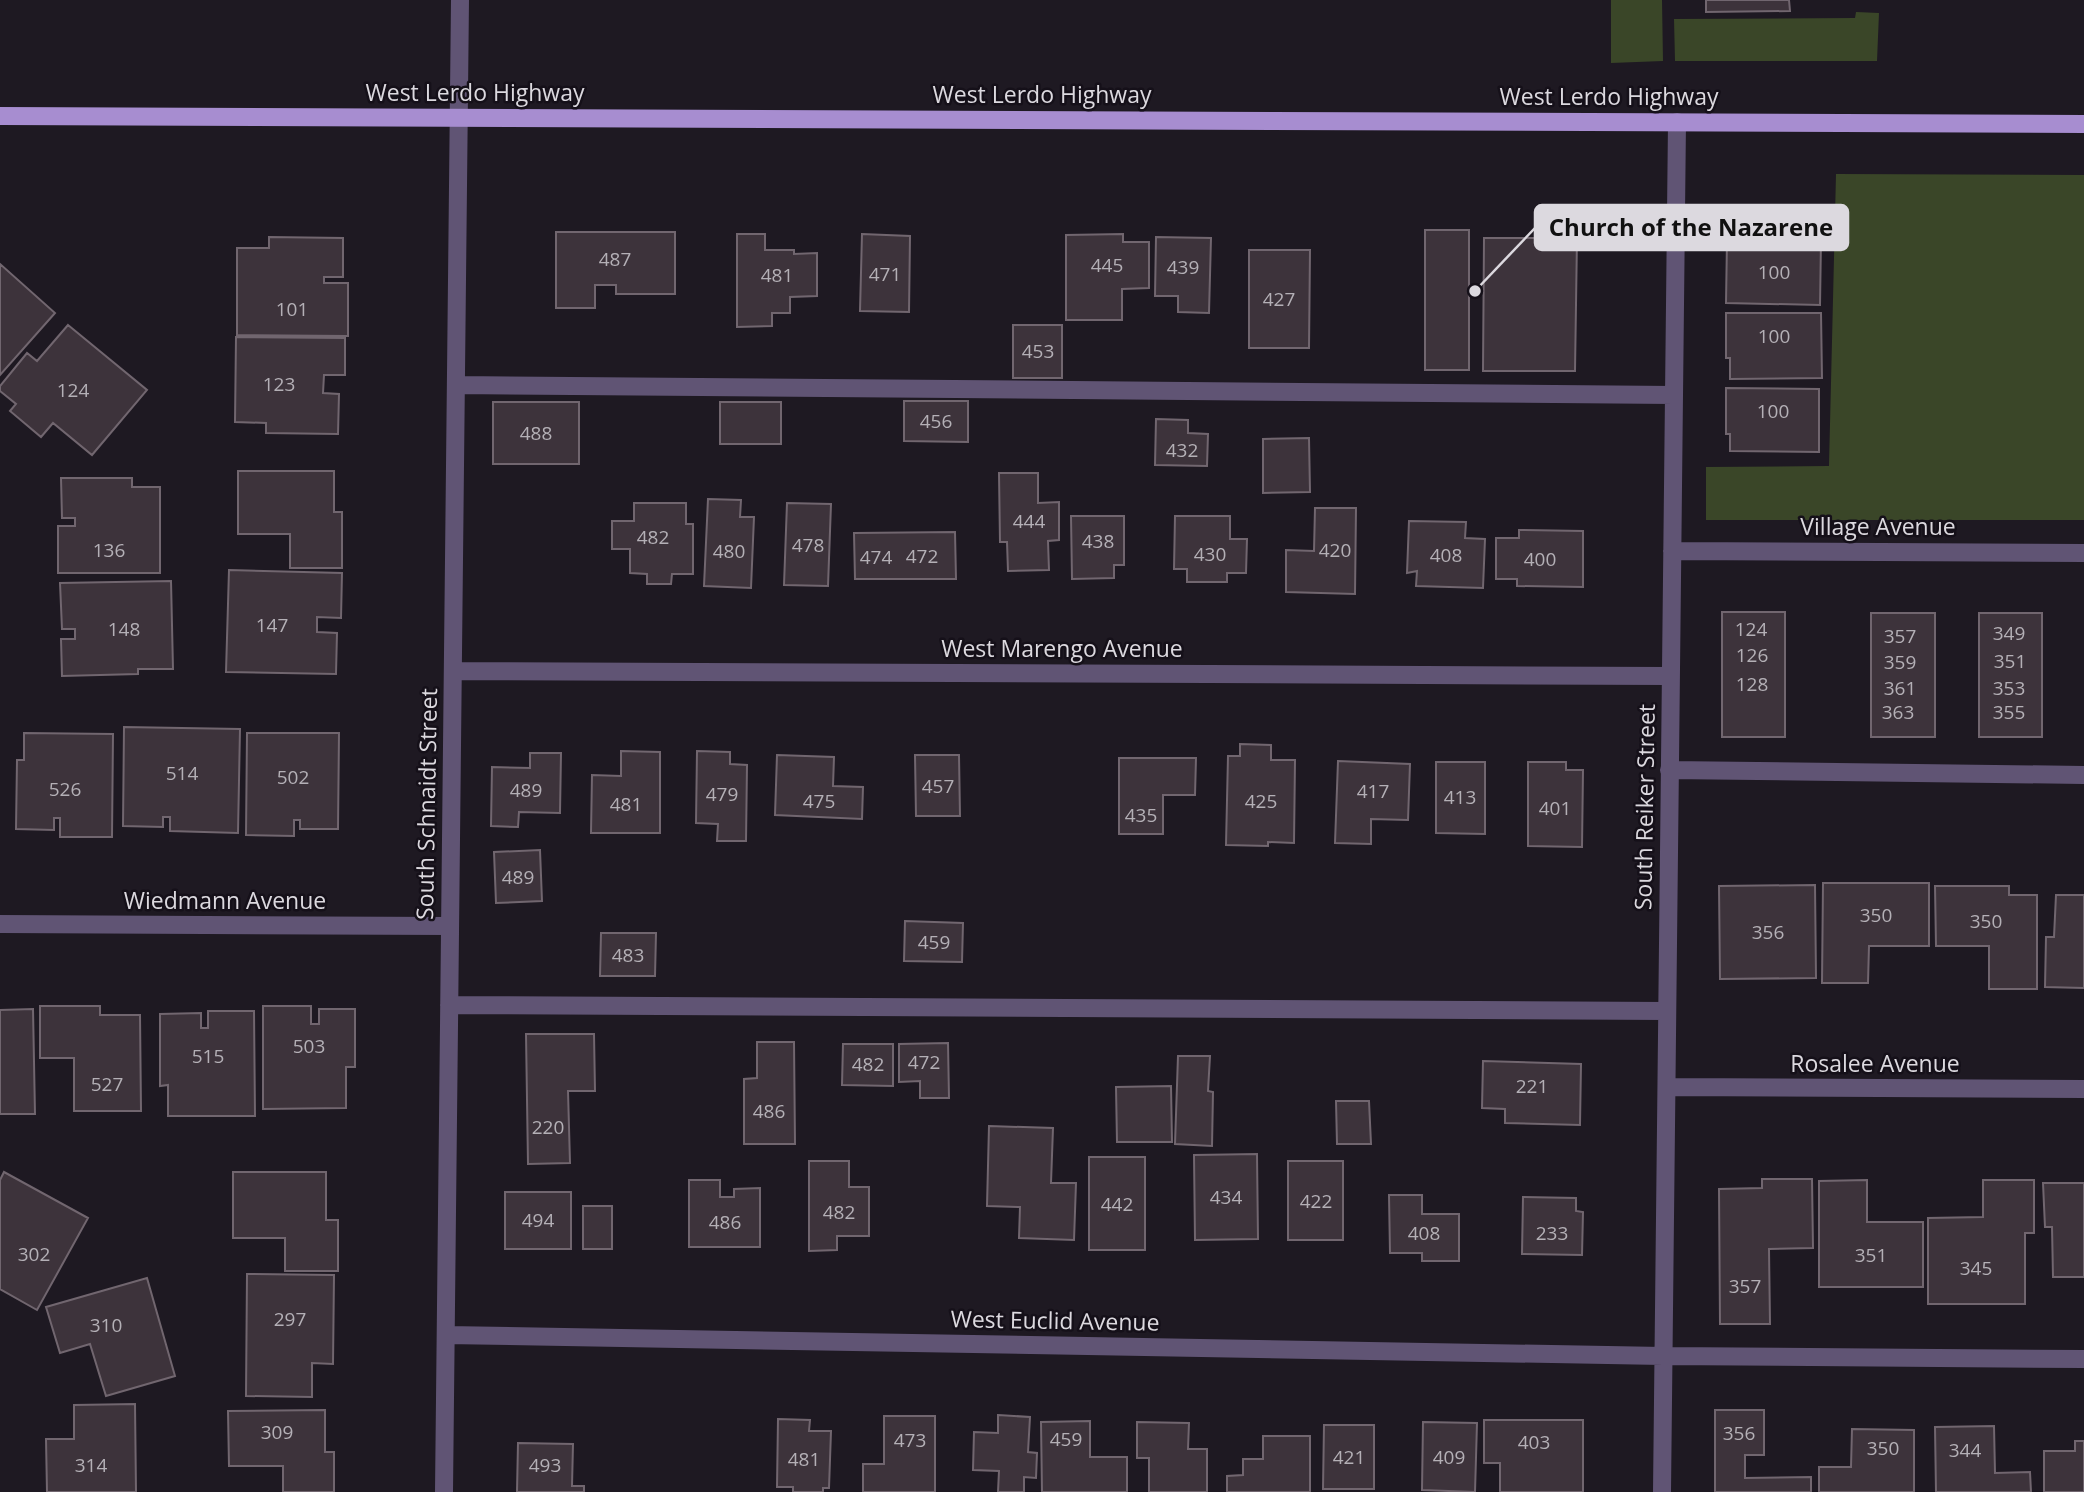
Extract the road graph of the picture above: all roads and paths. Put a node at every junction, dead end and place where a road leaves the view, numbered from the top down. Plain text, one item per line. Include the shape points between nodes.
1 (460, 0) edge
2 (0, 116) edge
3 (459, 117) junction
4 (1676, 122) junction
5 (2084, 124) edge
6 (456, 385) junction
7 (1674, 395) junction
8 (1672, 551) junction
9 (2084, 553) edge
10 (453, 671) junction
11 (1670, 676) junction
12 (1669, 770) junction
13 (2084, 775) edge
14 (0, 924) edge
15 (450, 926) junction
16 (449, 1005) junction
17 (1667, 1011) junction
18 (1667, 1087) junction
19 (2084, 1089) edge
20 (446, 1335) junction
21 (1663, 1356) junction
22 (2084, 1359) edge
23 (444, 1492) edge
24 (1662, 1492) edge

1 - 3 street, South Schnaidt Street
2 - 3 main road, West Lerdo Highway
3 - 4 main road, West Lerdo Highway
3 - 6 street, South Schnaidt Street
4 - 5 main road, West Lerdo Highway
4 - 7 street, South Reiker Street
6 - 7 street
6 - 10 street, South Schnaidt Street
7 - 8 street, South Reiker Street
8 - 9 street, Village Avenue
8 - 11 street, South Reiker Street
10 - 11 street, West Marengo Avenue
10 - 15 street, South Schnaidt Street
11 - 12 street, South Reiker Street
12 - 13 street
12 - 17 street, South Reiker Street
14 - 15 street, Wiedmann Avenue
15 - 16 street, South Schnaidt Street
16 - 17 street
16 - 20 street, South Schnaidt Street
17 - 18 street, South Reiker Street
18 - 19 street, Rosalee Avenue
18 - 21 street, South Reiker Street
20 - 21 street, West Euclid Avenue
20 - 23 street, South Schnaidt Street
21 - 22 street, West Euclid Avenue
21 - 24 street, South Reiker Street

